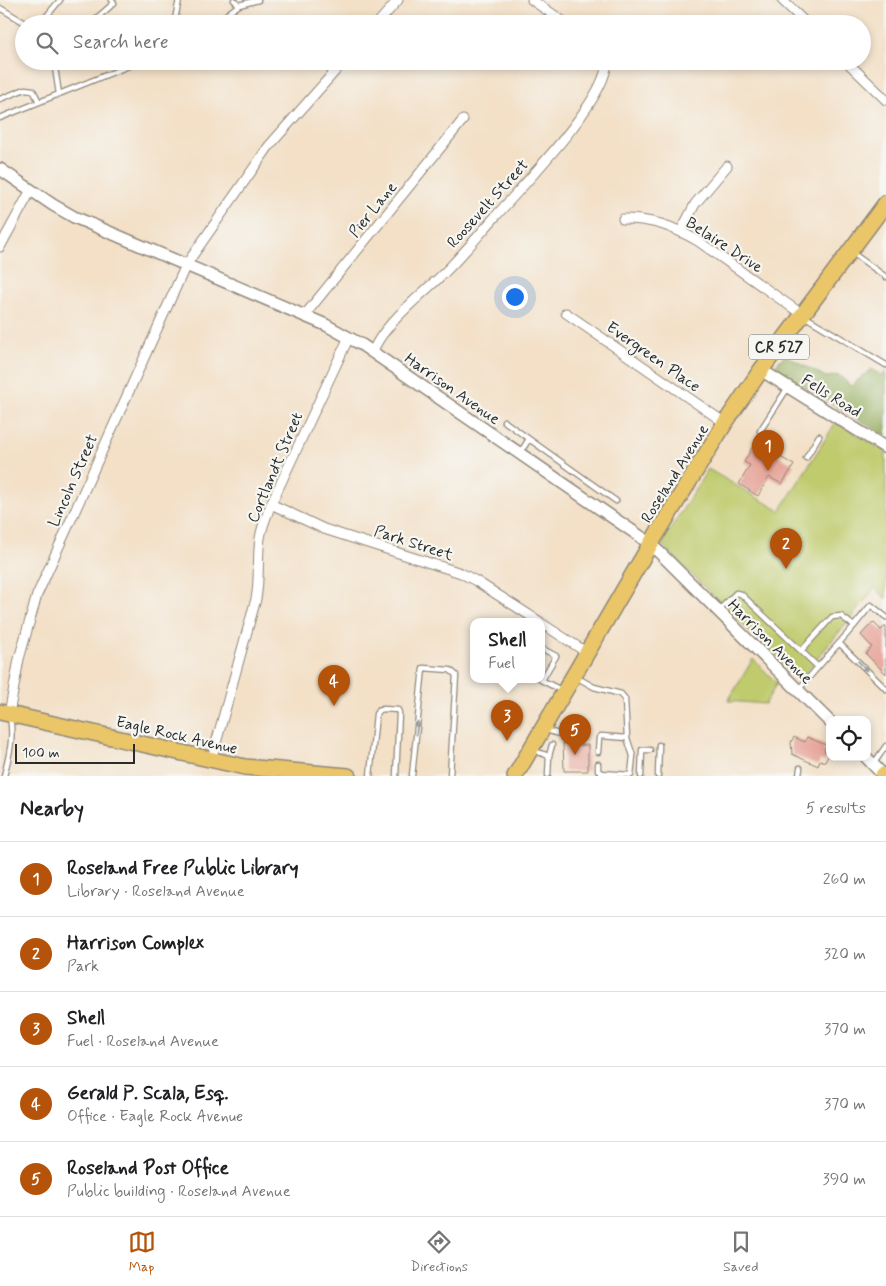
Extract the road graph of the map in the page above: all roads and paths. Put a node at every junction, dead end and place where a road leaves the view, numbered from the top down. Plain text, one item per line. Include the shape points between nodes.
1 (60, 0) edge
2 (112, 0) edge
3 (179, 0) edge
4 (234, 0) edge
5 (258, 0) edge
6 (398, 0) edge
7 (532, 0) edge
8 (782, 0) edge
9 (239, 5) junction
10 (0, 8) edge
11 (48, 15) edge
12 (100, 15) edge
13 (176, 15) edge
14 (226, 15) edge
15 (385, 15) edge
16 (554, 15) edge
17 (798, 15) edge
18 (15, 17) edge
19 (55, 70) edge
20 (119, 70) edge
21 (336, 70) edge
22 (605, 70) edge
23 (855, 70) edge
24 (59, 94) junction
25 (0, 99) edge
26 (886, 100) edge
27 (39, 102) junction
28 (0, 118) edge
29 (463, 120) dead end
30 (727, 166) dead end
31 (0, 169) edge
32 (31, 190) junction
33 (886, 203) edge
34 (623, 219) dead end
35 (681, 231) junction
36 (0, 248) edge
37 (850, 252) junction
38 (186, 265) junction
39 (886, 277) edge
40 (566, 313) dead end
41 (803, 315) junction
42 (304, 316) junction
43 (349, 337) junction
44 (373, 352) junction
45 (886, 365) edge
46 (761, 370) junction
47 (788, 388) junction
48 (504, 421) dead end
49 (725, 423) junction
50 (760, 431) dead end
51 (819, 436) dead end
52 (530, 439) junction
53 (886, 448) edge
54 (519, 454) junction
55 (806, 458) dead end
56 (616, 501) dead end
57 (272, 504) junction
58 (650, 545) junction
59 (718, 611) junction
60 (886, 617) edge
61 (532, 618) edge
62 (545, 626) edge
63 (854, 626) junction
64 (839, 643) junction
65 (545, 650) edge
66 (801, 651) junction
67 (586, 652) junction
68 (818, 667) junction
69 (545, 674) edge
70 (573, 676) junction
71 (545, 682) edge
72 (886, 688) edge
73 (798, 690) junction
74 (564, 692) junction
75 (4, 713) edge
76 (826, 718) edge
77 (543, 728) junction
78 (581, 737) dead end
79 (627, 738) junction
80 (552, 745) dead end
81 (659, 745) dead end
82 (886, 746) edge
83 (531, 749) junction
84 (650, 750) dead end
85 (598, 752) dead end
86 (549, 756) junction
87 (211, 761) junction
88 (598, 764) dead end
89 (800, 768) dead end
90 (878, 770) edge
91 (241, 772) edge
92 (4, 776) edge
93 (347, 776) edge
94 (370, 776) edge
95 (396, 776) edge
96 (412, 776) edge
97 (450, 776) edge
98 (515, 776) edge
99 (548, 776) edge
100 (631, 776) edge
101 (640, 776) edge
102 (658, 776) edge
103 (799, 776) edge

1 - 11 lane
2 - 12 lane via 114,3
3 - 13 lane
4 - 9 lane
5 - 9 lane
6 - 15 street
7 - 16 street
8 - 17 street
9 - 14 lane
10 - 18 lane
19 - 24 lane
20 - 24 lane
21 - 38 street via 269,146
22 - 44 street, Roosevelt Street via 598,90 557,147 443,274 395,321
23 - 26 street
24 - 27 lane
25 - 27 lane via 25,88 32,90
27 - 28 lane
29 - 42 street, Pier Lane
30 - 35 street via 696,204
31 - 32 street, Harrison Avenue
32 - 36 street
32 - 38 street, Harrison Avenue via 74,216
33 - 37 main road, Roseland Avenue / CR 527
34 - 35 street, Belaire Drive via 658,222
35 - 41 street, Belaire Drive
37 - 39 lane
37 - 41 main road, Roseland Avenue / CR 527
38 - 42 street, Harrison Avenue
38 - 75 street, Lincoln Street via 37,594
40 - 49 street, Evergreen Place
41 - 45 lane
41 - 46 main road, Roseland Avenue / CR 527
42 - 43 street, Harrison Avenue
43 - 44 street, Harrison Avenue
43 - 57 street, Cortlandt Street
44 - 54 street, Harrison Avenue
46 - 47 street, Fells Road
46 - 49 main road, Roseland Avenue / CR 527
47 - 50 lane
47 - 53 street, Fells Road
48 - 52 lane
49 - 58 main road, Roseland Avenue / CR 527
51 - 55 lane
52 - 54 lane
52 - 56 lane
54 - 58 street, Harrison Avenue
57 - 61 street, Park Street via 324,529 461,573
57 - 87 street, Cortlandt Street via 260,540 256,598
58 - 59 street, Harrison Avenue
58 - 67 main road, Roseland Avenue / CR 527
59 - 66 lane via 736,593 741,594
59 - 73 street, Harrison Avenue
60 - 63 lane via 872,605
62 - 67 street, Park Street
63 - 64 lane
63 - 66 lane via 841,616 832,617
64 - 68 lane
64 -> 72 lane
65 - 69 lane via 556,656
66 - 68 lane
67 - 70 main road, Roseland Avenue / CR 527
68 - 73 lane
70 - 74 main road, Roseland Avenue / CR 527
70 - 79 lane via 594,687 620,694 625,699
71 - 74 lane
73 - 76 street, Harrison Avenue
74 - 77 main road, Roseland Avenue / CR 527
75 - 87 main road, Eagle Rock Avenue
75 - 92 lane via 12,738
77 - 78 lane
77 - 83 main road, Roseland Avenue / CR 527
79 - 85 lane via 601,736 598,738
79 - 100 lane via 632,756
80 - 86 lane
81 - 102 lane
82 - 90 lane
83 - 86 lane
83 - 98 main road, Roseland Avenue / CR 527
84 - 101 lane via 642,750
86 - 99 lane
87 - 91 main road, Eagle Rock Avenue
88 - 100 lane via 601,773
89 - 103 lane
91 - 93 main road, Eagle Rock Avenue
94 - 95 lane via 376,714 383,709 398,710 399,713
96 -> 97 lane via 423,668 450,670 456,675

